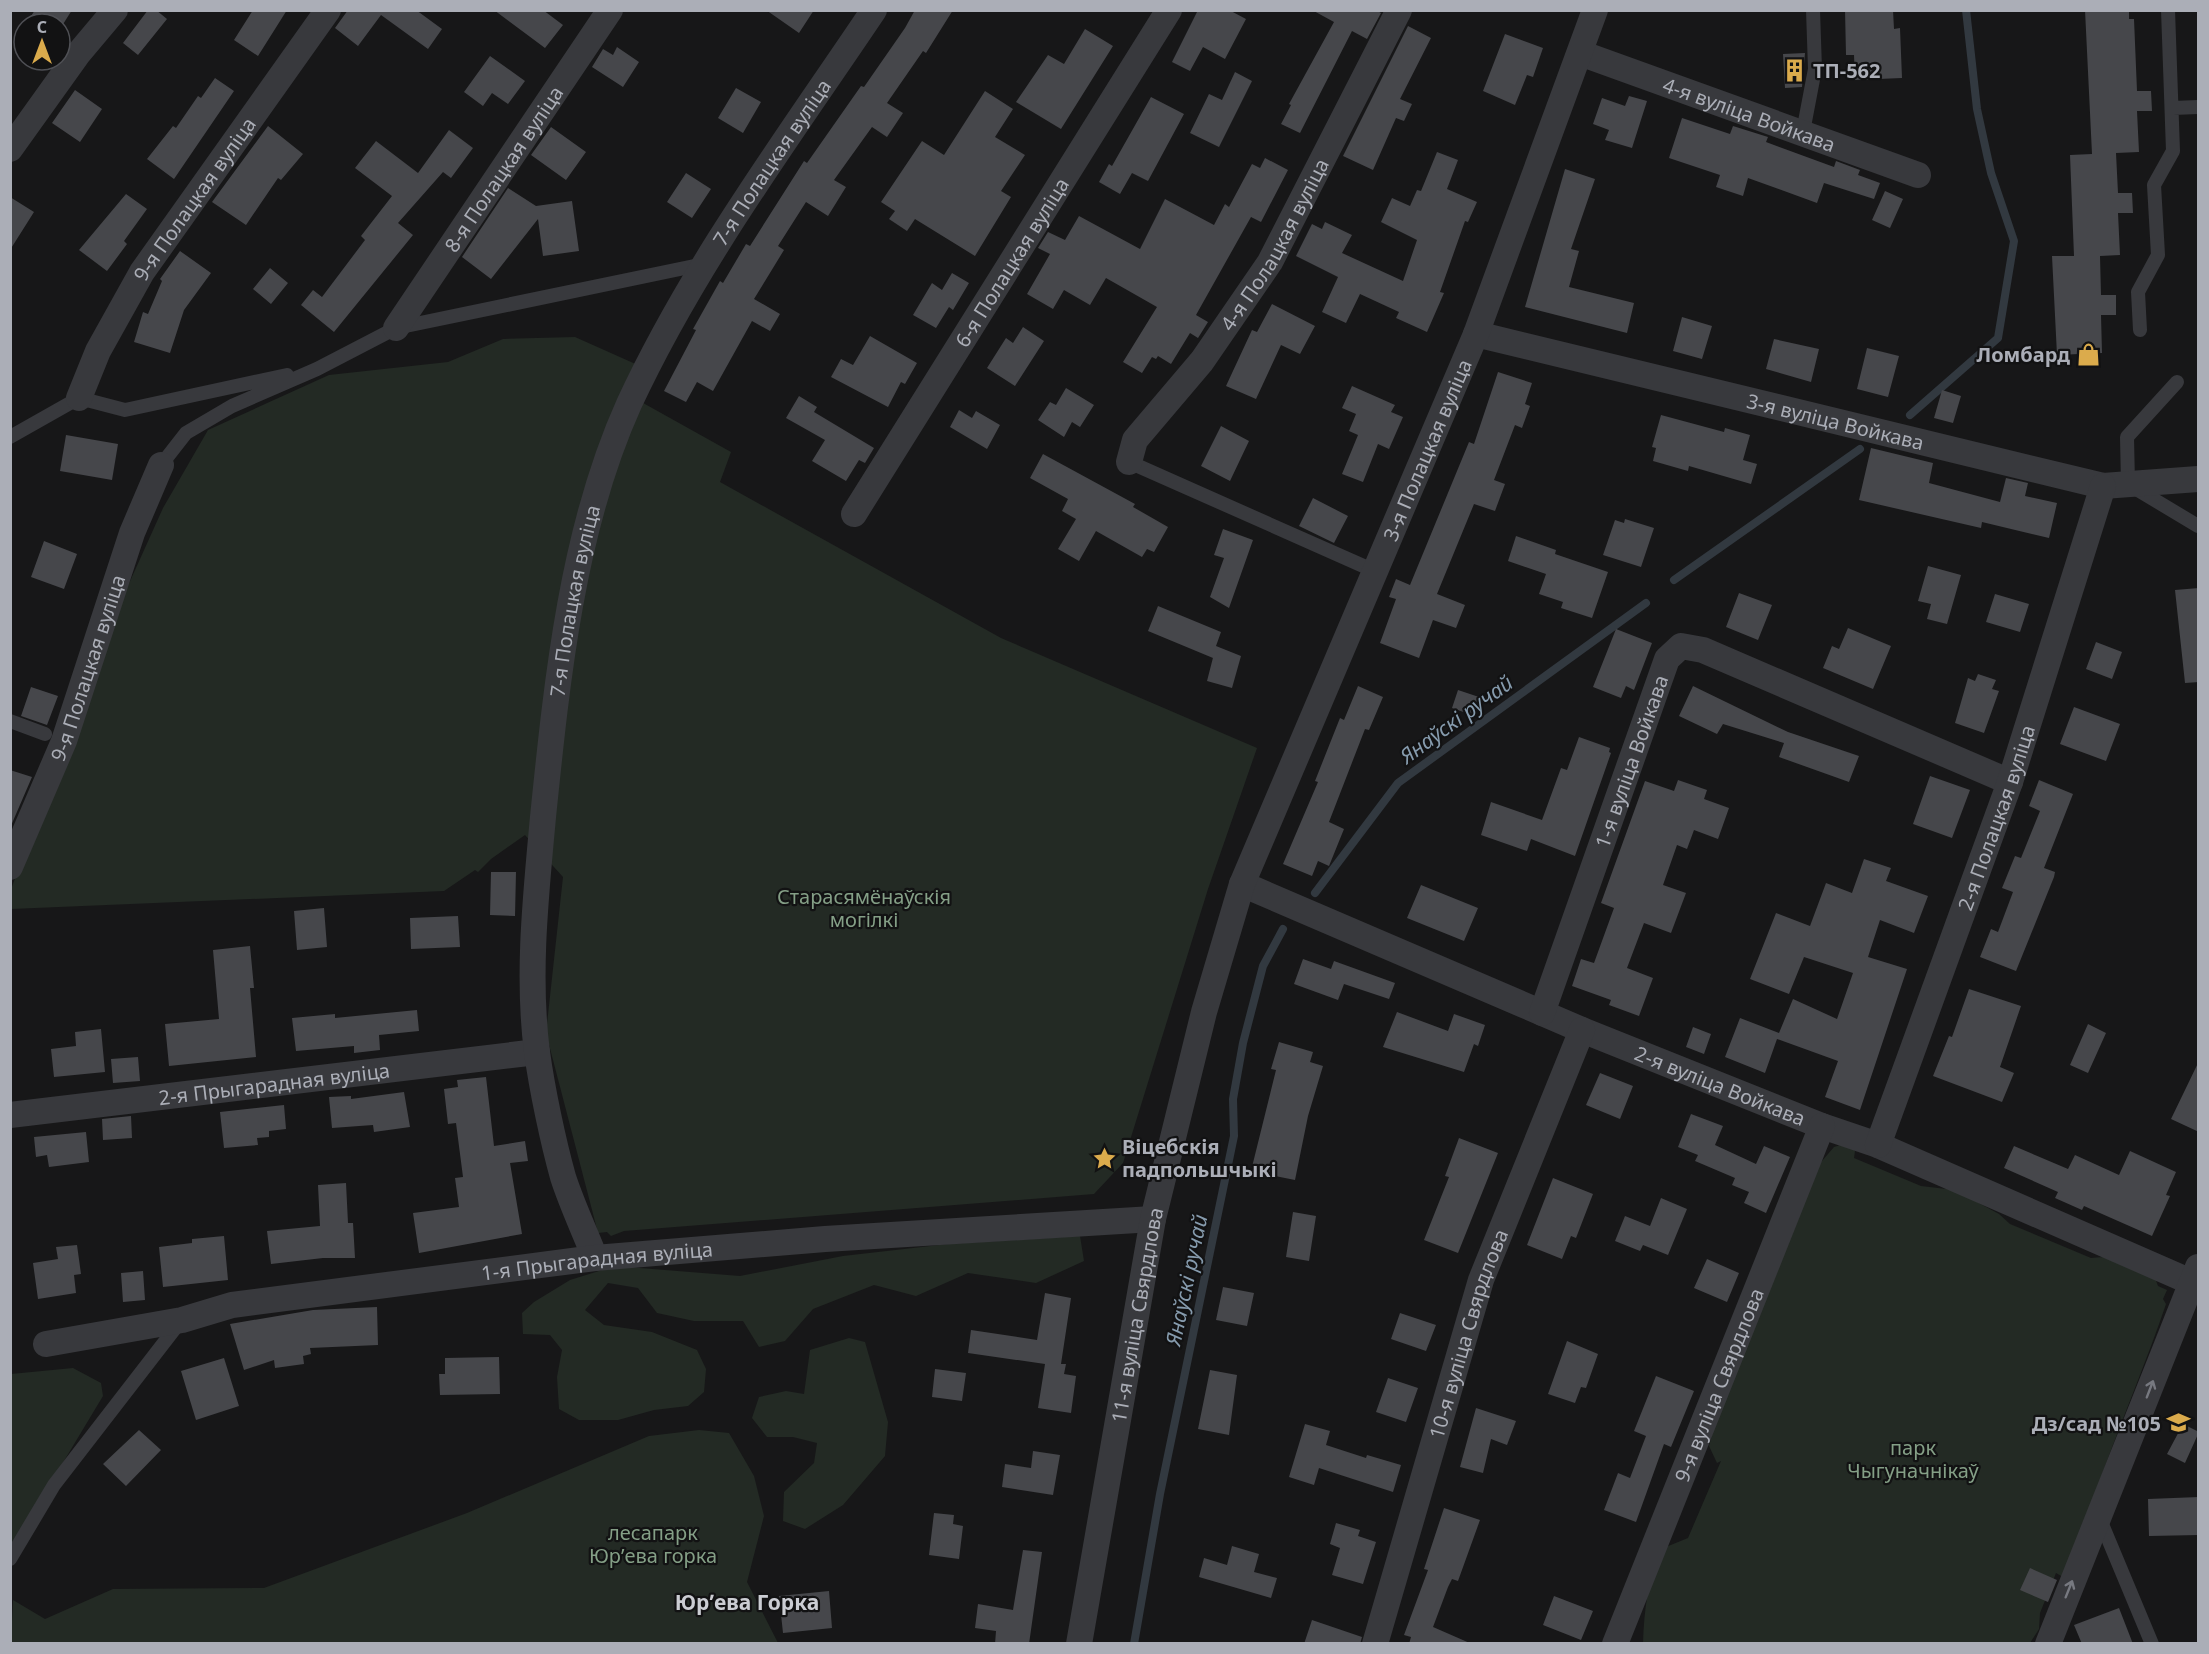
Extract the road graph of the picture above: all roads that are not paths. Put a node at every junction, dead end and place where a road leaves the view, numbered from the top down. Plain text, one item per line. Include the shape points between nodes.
1 (115, 10) edge
2 (328, 10) edge
3 (610, 10) edge
4 (874, 10) edge
5 (1169, 10) edge
6 (1399, 10) edge
7 (1595, 10) edge
8 (1813, 10) edge
9 (2168, 10) edge
10 (1580, 53) junction
11 (2199, 106) edge
12 (2173, 108) junction
13 (1803, 132) junction
14 (10, 149) edge
15 (1918, 175) dead end
16 (704, 264) junction
17 (396, 328) junction
18 (2139, 330) dead end
19 (1476, 334) junction
20 (317, 369) junction
21 (2177, 382) dead end
22 (79, 398) junction
23 (10, 437) edge
24 (1129, 462) joint
25 (161, 465) joint
26 (2199, 479) edge
27 (2116, 485) junction
28 (854, 514) dead end
29 (2199, 526) edge
30 (1377, 572) junction
31 (10, 721) edge
32 (45, 734) dead end
33 (2010, 782) junction
34 (10, 867) edge
35 (1242, 884) junction
36 (1542, 1013) junction
37 (1582, 1030) junction
38 (537, 1052) junction
39 (10, 1115) edge
40 (1822, 1126) junction
41 (1878, 1145) junction
42 (1153, 1220) junction
43 (595, 1258) junction
44 (2196, 1278) edge
45 (182, 1320) junction
46 (46, 1344) dead end
47 (2098, 1516) junction
48 (10, 1558) edge
49 (1079, 1644) edge
50 (1375, 1644) edge
51 (1616, 1644) edge
52 (2048, 1644) edge
53 (2152, 1644) edge

1 - 14 street via 78,54
2 - 22 street, 9-я Полацкая вуліца via 142,272 98,351
3 - 17 street, 8-я Полацкая вуліца
4 - 16 street, 7-я Полацкая вуліца
5 - 28 street, 6-я Полацкая вуліца
6 - 24 street, 4-я Полацкая вуліца via 1270,262 1202,361 1135,440
7 - 10 street, 3-я Полацкая вуліца
8 - 13 lane via 1815,69
9 - 12 lane
10 - 13 street, 4-я вуліца Войкава
10 - 19 street, 3-я Полацкая вуліца
11 - 12 lane
12 - 18 lane via 2173,151 2154,184 2158,255 2138,292
13 - 15 street, 4-я вуліца Войкава
16 - 17 lane
16 - 38 street, 7-я Полацкая вуліца via 630,403 597,484 551,736 538,869 533,984
17 - 20 lane
19 - 27 street, 3-я вуліца Войкава
19 - 30 street, 3-я Полацкая вуліца
20 - 22 lane via 125,410
20 - 25 lane via 232,406 186,433
21 - 27 lane via 2127,437
22 - 23 lane
24 - 30 lane
25 - 34 street, 9-я Полацкая вуліца via 132,532 64,741
26 - 27 street, 3-я вуліца Войкава
27 - 29 lane
27 - 33 street, 2-я Полацкая вуліца
30 - 35 street, 3-я Полацкая вуліца
31 - 32 lane
33 - 36 street, 1-я вуліца Войкава via 1703,650 1681,646 1667,659
33 - 41 street, 2-я Полацкая вуліца
35 - 36 street, 2-я вуліца Войкава
35 - 42 street, 11-я вуліца Свярдлова via 1204,1012
36 - 37 street, 2-я вуліца Войкава
37 - 40 street, 2-я вуліца Войкава
37 - 50 street, 10-я вуліца Свярдлова via 1481,1281
38 - 39 street, 2-я Прыгарадная вуліца
38 - 43 street, 7-я Полацкая вуліца via 564,1178
40 - 41 street, 2-я вуліца Войкава
40 - 51 street, 9-я вуліца Свярдлова
41 - 44 street, 2-я вуліца Войкава
42 - 43 street, 1-я Прыгарадная вуліца via 825,1239
42 - 49 street, 11-я вуліца Свярдлова
43 - 45 street, 1-я Прыгарадная вуліца via 232,1305
47 -> 44 street
45 - 46 street, 1-я Прыгарадная вуліца
45 - 48 lane via 54,1485
52 -> 47 street
47 - 53 lane

